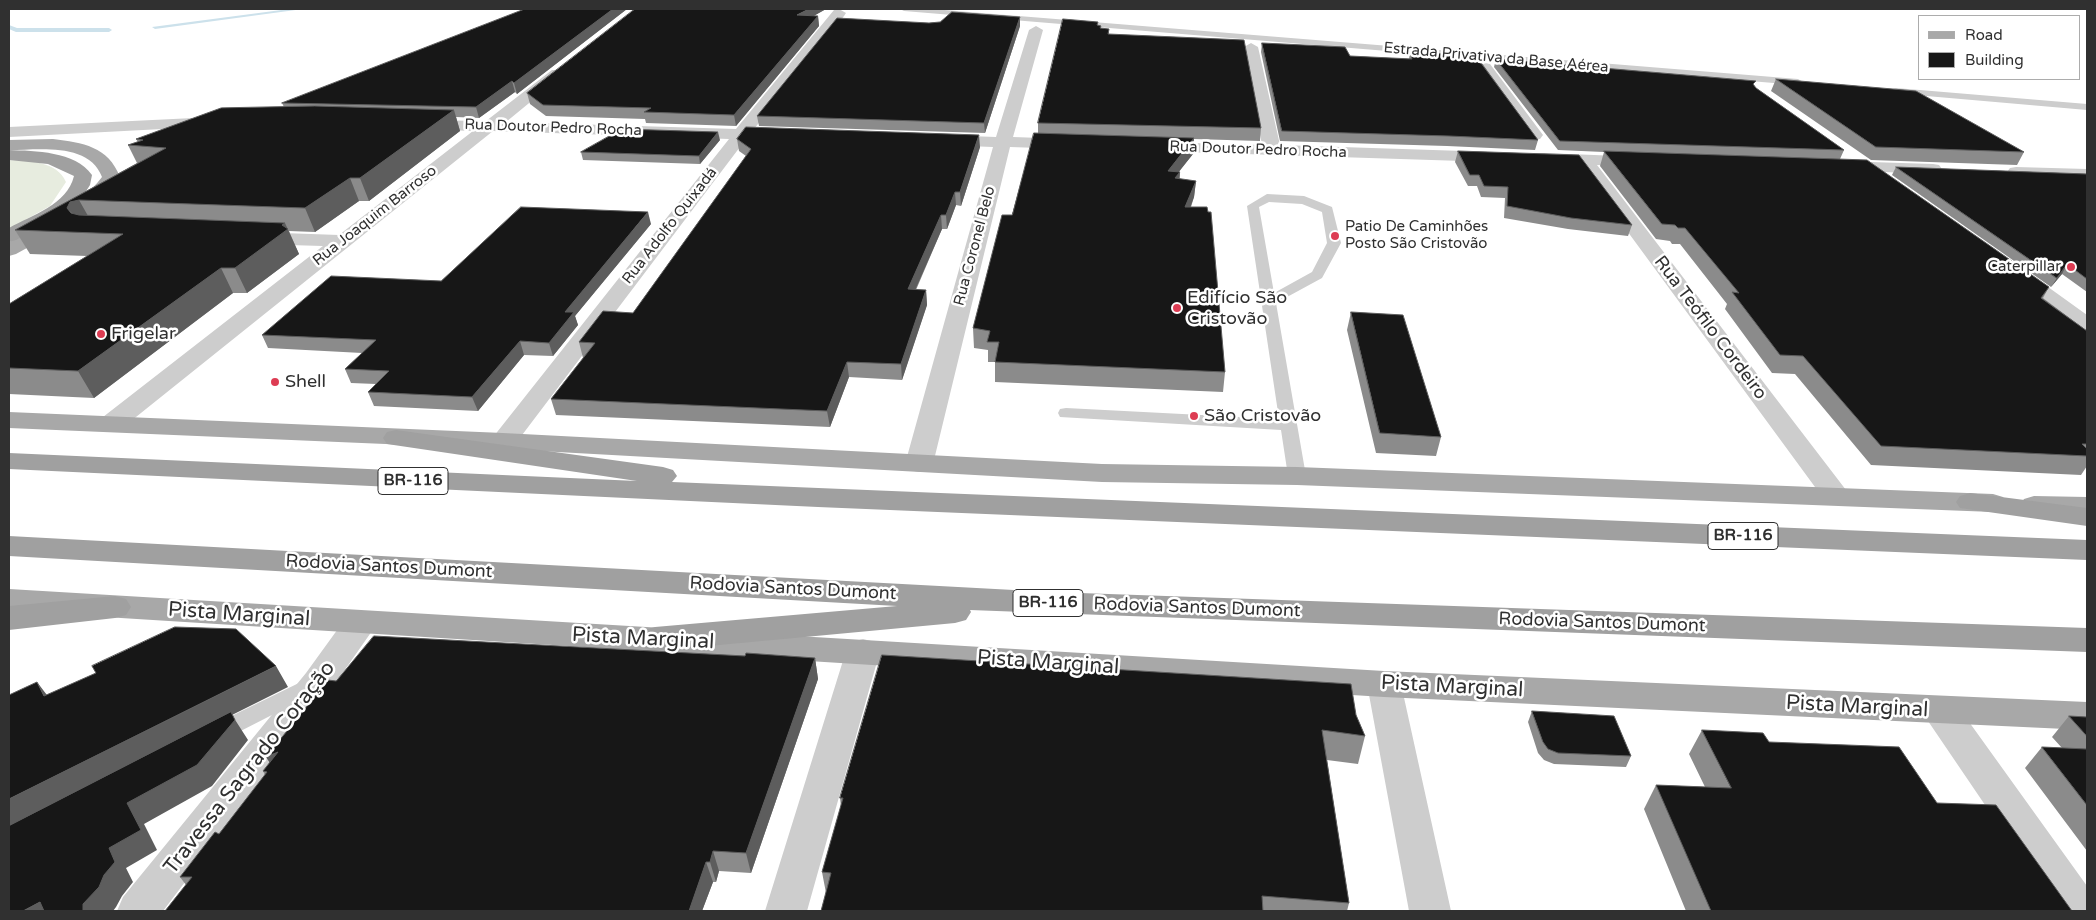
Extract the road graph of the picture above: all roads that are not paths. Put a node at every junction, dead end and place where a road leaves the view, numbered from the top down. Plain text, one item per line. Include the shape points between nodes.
1 (904, 9) edge
2 (839, 13) dead end
3 (1036, 30) dead end
4 (1251, 47) dead end
5 (570, 62) edge
6 (1485, 67) edge
7 (1809, 83) edge
8 (1888, 90) edge
9 (2087, 107) edge
10 (226, 122) edge
11 (409, 124) edge
12 (488, 127) junction
13 (9, 132) edge
14 (740, 134) junction
15 (792, 136) edge
16 (929, 140) edge
17 (1003, 142) junction
18 (1085, 144) edge
19 (9, 145) edge
20 (1144, 146) edge
21 (1837, 146) edge
22 (1272, 150) junction
23 (9, 155) edge
24 (1552, 158) junction
25 (1583, 159) junction
26 (1652, 161) edge
27 (1820, 166) edge
28 (1866, 167) junction
29 (1949, 169) edge
30 (1998, 171) edge
31 (2087, 174) edge
32 (1891, 184) edge
33 (9, 236) edge
34 (237, 237) edge
35 (343, 241) junction
36 (9, 250) edge
37 (2001, 263) edge
38 (1269, 301) junction
39 (2087, 325) edge
40 (1066, 413) dead end
41 (9, 420) edge
42 (112, 423) junction
43 (1289, 425) junction
44 (396, 438) junction
45 (503, 441) junction
46 (9, 461) edge
47 (919, 464) junction
48 (1297, 476) junction
49 (1836, 496) junction
50 (818, 498) junction
51 (1970, 502) junction
52 (2087, 506) edge
53 (2087, 517) edge
54 (9, 546) edge
55 (2087, 550) edge
56 (9, 600) edge
57 (1051, 603) junction
58 (116, 607) junction
59 (9, 618) edge
60 (360, 623) junction
61 (655, 639) junction
62 (2087, 640) edge
63 (863, 651) junction
64 (318, 682) junction
65 (1384, 684) junction
66 (1941, 711) junction
67 (2087, 716) edge
68 (202, 741) edge
69 (138, 911) edge
70 (786, 911) edge
71 (1430, 911) edge
72 (2080, 911) edge

1 - 7 lane, Estrada Privativa da Base Aérea
2 - 14 street, Rua Adolfo Quixadá
3 - 17 street, Rua Coronel Belo
4 - 22 street
5 - 12 street, Rua Joaquim Barroso
6 - 24 street
8 - 9 lane
10 - 13 street
11 - 12 street, Rua Doutor Pedro Rocha
12 - 14 street, Rua Doutor Pedro Rocha
12 - 35 street, Rua Joaquim Barroso
14 - 15 street, Rua Doutor Pedro Rocha
14 - 45 street, Rua Adolfo Quixadá
16 - 17 street
17 - 18 street
17 - 47 street, Rua Coronel Belo
19 - 36 main road via 56,146 89,152 106,161 111,177 88,203
20 - 22 street, Rua Doutor Pedro Rocha
21 - 28 street
22 - 24 street, Rua Doutor Pedro Rocha
23 - 33 highway via 60,161 83,175 81,186 69,203
24 - 25 street, Rua Doutor Pedro Rocha
25 - 26 street, Rua Doutor Pedro Rocha
25 - 49 street, Rua Teófilo Cordeiro
27 - 28 street
28 - 29 street
28 - 32 street
30 - 31 street
34 - 35 street
35 - 42 street, Rua Joaquim Barroso
37 - 39 street
38 - 38 lane via 1253,206 1267,198 1304,200 1328,210 1334,243 1316,275
38 - 43 lane
40 - 43 lane
41 - 42 main road
42 - 44 main road
43 - 48 lane
44 - 45 main road
44 - 50 highway
45 - 47 main road
46 - 50 highway, BR-116
47 - 48 main road via 1102,473
48 - 49 main road
49 - 51 main road
50 - 55 highway, BR-116
51 - 52 main road
51 - 53 highway
54 - 57 highway, Rodovia Santos Dumont / BR-116
56 - 58 main road, Pista Marginal
57 - 61 highway
57 - 62 highway, Rodovia Santos Dumont / BR-116
58 - 59 highway
58 - 60 main road, Pista Marginal
60 - 61 main road, Pista Marginal
60 - 64 street, Travessa Sagrado Coração
61 - 63 main road, Pista Marginal
63 - 65 main road, Pista Marginal
63 - 70 street
64 - 68 lane
64 - 69 street, Travessa Sagrado Coração
65 - 66 main road, Pista Marginal
65 - 71 street
66 - 67 main road, Pista Marginal
66 - 72 street

